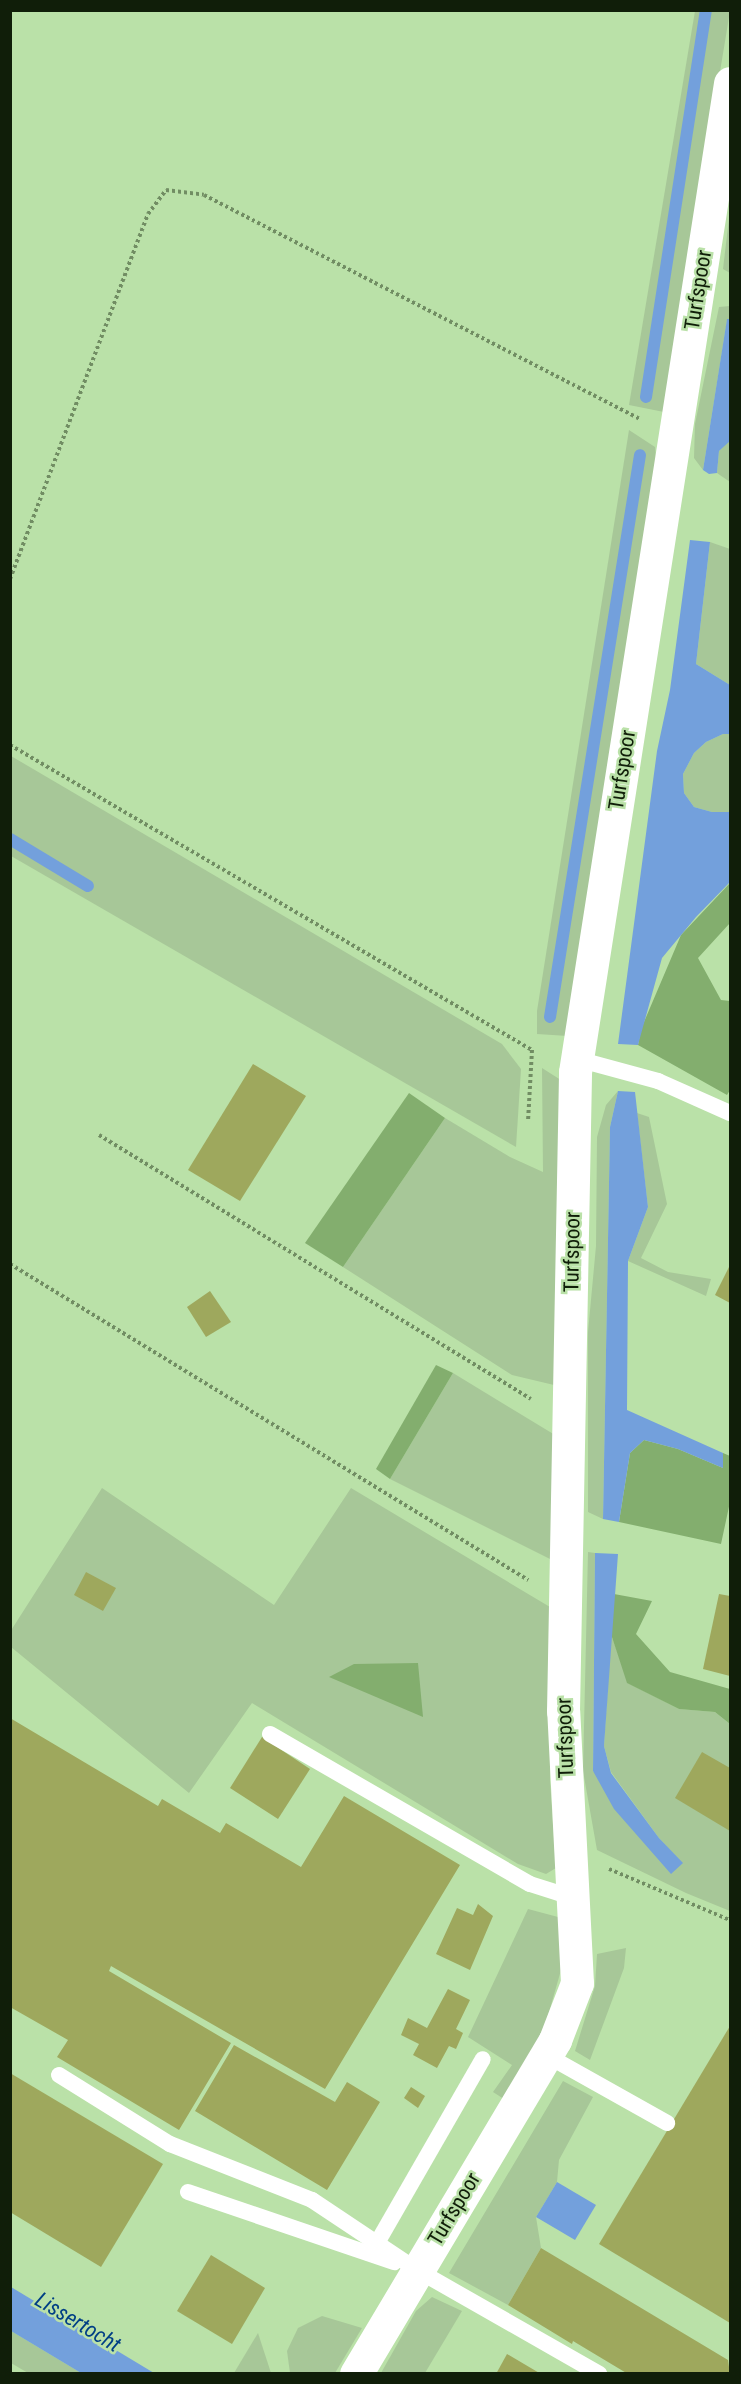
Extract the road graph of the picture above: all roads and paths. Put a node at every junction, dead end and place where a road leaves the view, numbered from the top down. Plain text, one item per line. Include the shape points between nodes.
1 (730, 83) edge
2 (675, 438) junction
3 (10, 579) edge
4 (10, 745) edge
5 (577, 1059) junction
6 (730, 1113) edge
7 (528, 1122) dead end
8 (99, 1135) dead end
9 (10, 1264) edge
10 (523, 1394) dead end
11 (496, 1558) dead end
12 (270, 1734) dead end
13 (572, 1855) junction
14 (574, 1898) junction
15 (730, 1920) edge
16 (546, 2055) junction
17 (483, 2059) dead end
18 (59, 2076) dead end
19 (667, 2123) dead end
20 (188, 2192) dead end
21 (377, 2243) junction
22 (417, 2270) junction
23 (356, 2373) edge
24 (599, 2373) edge

1 - 2 street, Turfspoor
2 - 3 path via 204,195 166,190 148,214
2 - 5 street, Turfspoor
4 - 7 path via 532,1050
5 - 6 lane via 658,1080
5 - 13 street, Turfspoor via 563,1712
8 - 10 path
9 - 11 path
12 - 14 lane via 530,1884
13 - 14 street, Turfspoor
13 - 15 path
14 - 16 street, Turfspoor via 577,1983
16 - 19 lane
16 - 22 street, Turfspoor
17 - 21 lane
18 - 21 lane via 170,2144 312,2200
20 - 22 lane
21 - 22 lane
22 - 23 street, Turfspoor
22 - 24 lane

